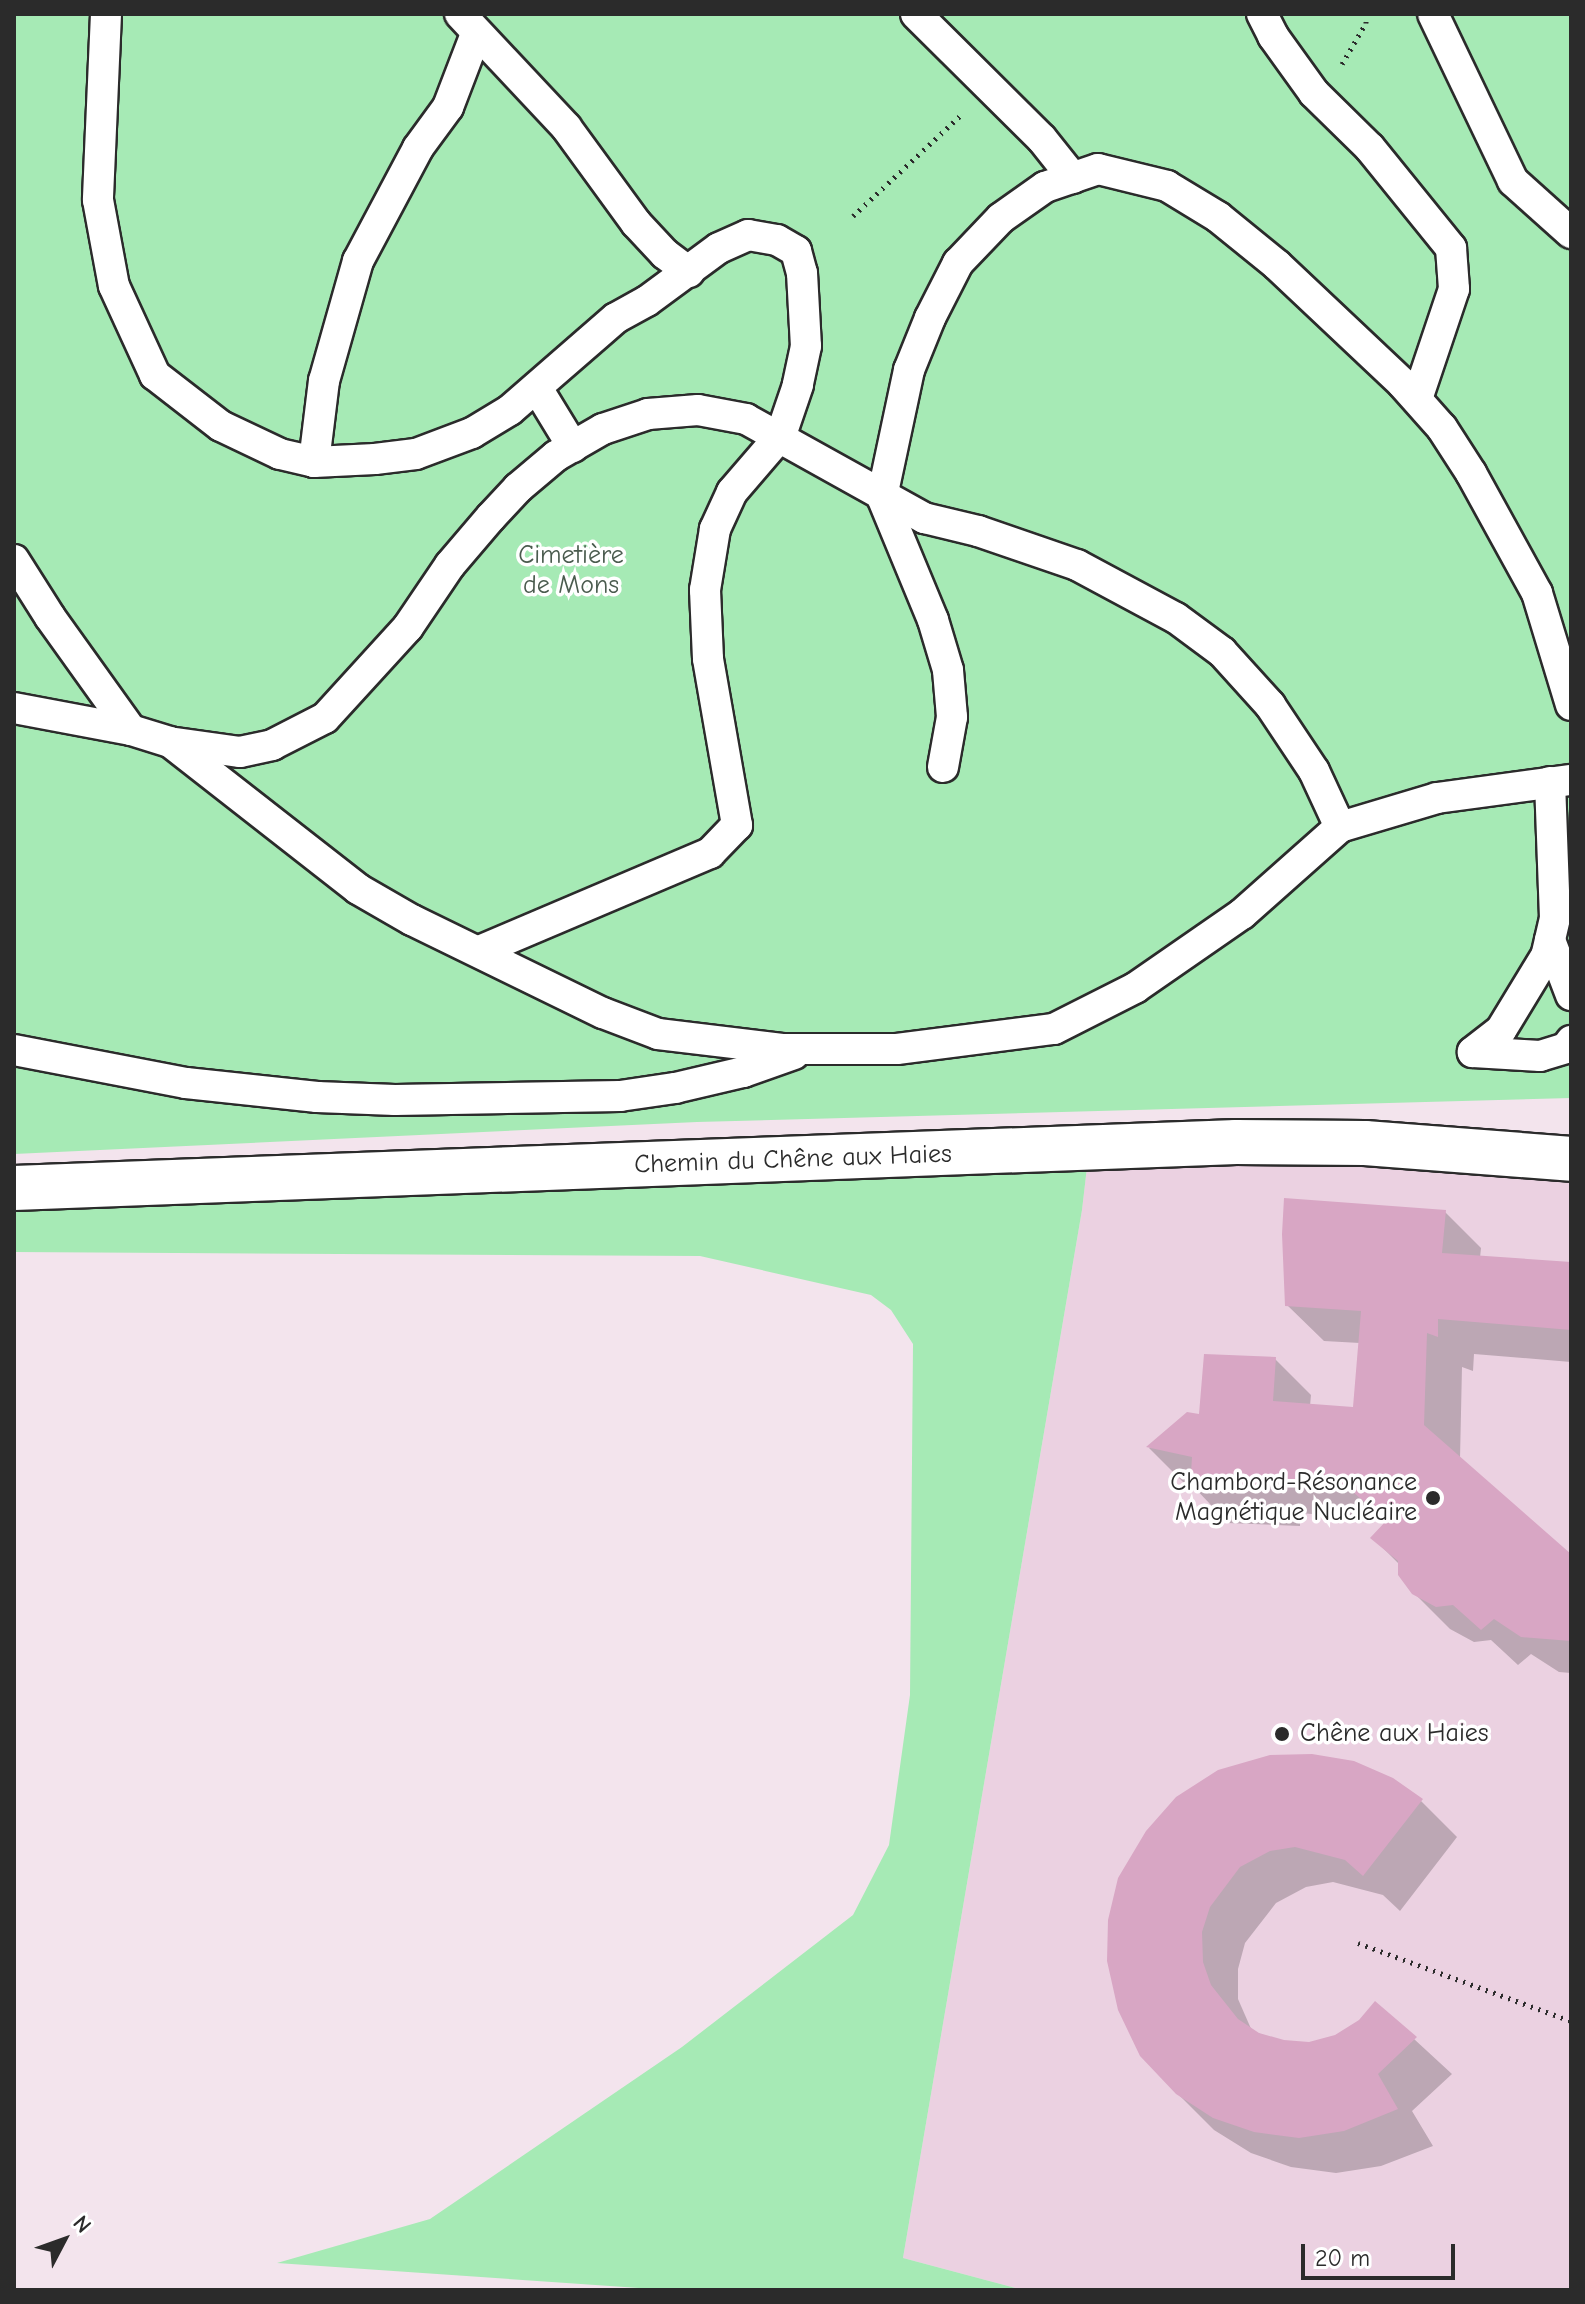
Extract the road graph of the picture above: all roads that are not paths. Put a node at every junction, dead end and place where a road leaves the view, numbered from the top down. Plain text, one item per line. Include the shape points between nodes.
1 (106, 14) edge
2 (916, 14) edge
3 (1262, 14) edge
4 (1433, 14) edge
5 (468, 24) edge
6 (1073, 178) junction
7 (1571, 233) edge
8 (689, 272) junction
9 (537, 388) junction
10 (1417, 399) junction
11 (781, 435) junction
12 (573, 447) junction
13 (314, 462) junction
14 (882, 497) junction
15 (14, 560) edge
16 (1571, 705) edge
17 (14, 708) edge
18 (131, 730) junction
19 (170, 742) junction
20 (943, 767) dead end
21 (1561, 781) edge
22 (1340, 827) junction
23 (1550, 940) junction
24 (479, 951) junction
25 (1571, 995) edge
26 (1571, 1041) edge
27 (14, 1050) edge
28 (806, 1050) junction
29 (1571, 1159) edge
30 (14, 1188) edge

1 - 13 lane via 98,200 114,286 155,375 221,426 280,454
2 - 6 lane via 1042,139
3 - 10 lane via 1314,93 1370,148 1451,248 1454,289
4 - 7 lane via 1513,181
5 - 8 lane via 566,127 636,223
5 - 13 lane via 448,107 418,148 358,261 324,381
6 - 10 lane via 1098,169 1167,186 1218,217 1277,265
6 - 14 lane via 1045,187 1001,218 958,263 909,370
8 - 9 lane via 616,318
8 - 11 lane via 719,248 748,235 777,240 796,251 806,346
9 - 12 lane
9 - 13 lane via 472,433 416,454
10 - 16 lane via 1471,473 1537,593
11 - 12 lane via 746,419 698,410 648,414 603,429
11 - 14 lane
11 - 24 lane via 732,492 715,529 705,590 708,659 737,825 710,853
12 - 19 lane via 518,488 491,517 399,638 325,718 272,745 240,752
14 - 20 lane via 948,670 952,717
14 - 22 lane via 924,518 1077,565 1176,618 1222,652 1270,705 1314,771
15 - 18 lane
17 - 18 lane
18 - 19 lane
19 - 24 lane via 358,889
21 - 22 lane via 1437,798
21 - 23 lane
22 - 28 lane via 1242,914 1135,988 1054,1029 897,1049
23 - 25 lane
23 - 26 lane via 1525,996 1501,1030 1473,1052 1540,1056 1566,1048
24 - 28 lane via 574,1000 658,1034
27 - 28 lane via 201,1085 395,1100 620,1096 743,1072
29 - 30 street, Chemin du Chêne aux Haies via 1365,1143 1236,1142

